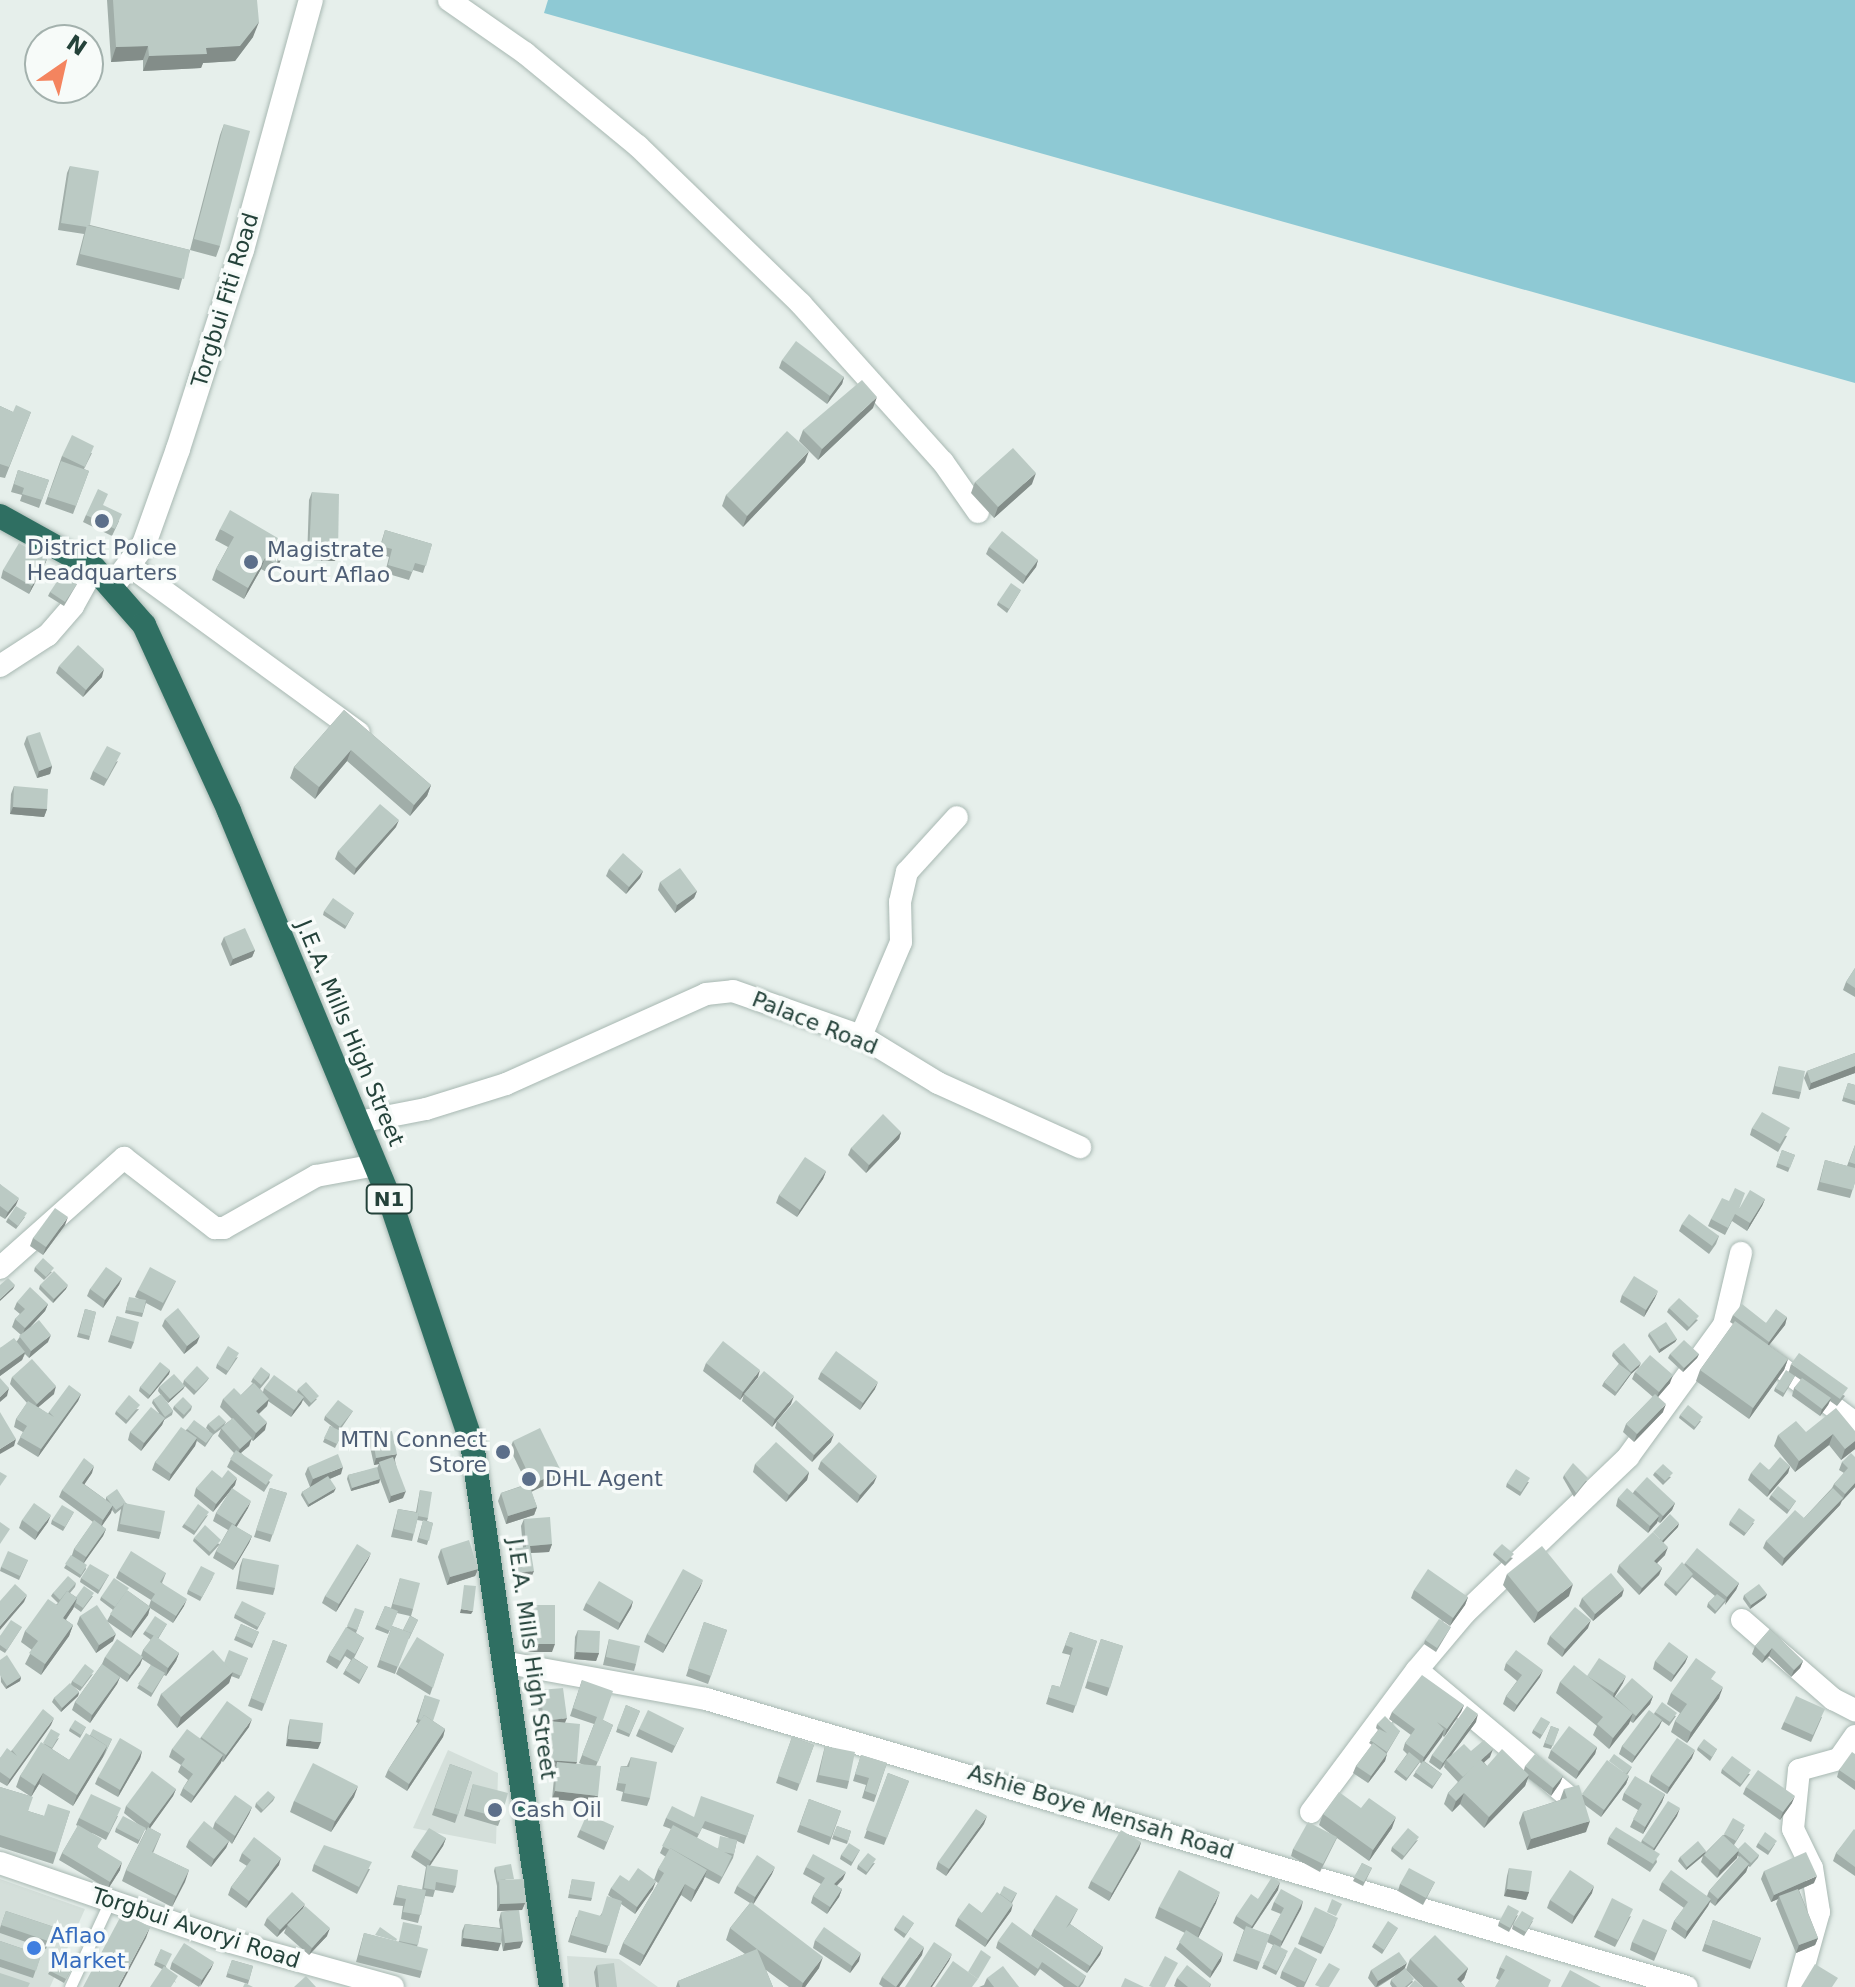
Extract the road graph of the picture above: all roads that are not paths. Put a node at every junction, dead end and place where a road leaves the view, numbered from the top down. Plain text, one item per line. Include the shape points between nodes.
1 (311, 0) edge
2 (449, 0) edge
3 (978, 512) dead end
4 (0, 516) edge
5 (130, 566) junction
6 (94, 568) junction
7 (112, 587) junction
8 (0, 666) edge
9 (372, 743) edge
10 (957, 817) dead end
11 (861, 1036) junction
12 (359, 1122) junction
13 (1080, 1147) dead end
14 (376, 1165) junction
15 (1741, 1253) dead end
16 (0, 1268) edge
17 (1724, 1325) junction
18 (1855, 1423) edge
19 (1742, 1620) dead end
20 (508, 1663) junction
21 (1417, 1670) junction
22 (1855, 1710) edge
23 (1855, 1736) edge
24 (1569, 1797) edge
25 (1311, 1812) dead end
26 (0, 1863) edge
27 (110, 1901) junction
28 (70, 1987) edge
29 (393, 1987) edge
30 (551, 1987) edge
31 (1687, 1987) edge
32 (1798, 1987) edge

1 - 5 street, Torgbui Fiti Road via 242,250 144,544
2 - 3 street via 525,53 638,146 780,283 943,462
4 - 6 highway, J.E.A. Mills High Street / N1
5 - 7 street, Torgbui Fiti Road
5 - 9 street
6 - 7 highway, J.E.A. Mills High Street / N1
6 - 8 street via 73,606 48,635
7 - 12 highway, J.E.A. Mills High Street / N1 via 144,625 229,811
10 - 11 street via 907,872 900,902 901,942
11 - 12 street, Palace Road via 733,991 706,994 506,1084 426,1109
11 - 13 street, Palace Road via 938,1083
12 - 14 highway, J.E.A. Mills High Street / N1
14 - 16 street via 316,1176 224,1228 215,1228 142,1166 124,1158
14 - 20 highway, J.E.A. Mills High Street / N1 via 472,1443
15 - 17 street
17 - 18 street
17 - 21 street via 1628,1457 1465,1613
19 - 22 street via 1833,1699
20 - 30 highway, J.E.A. Mills High Street / N1
20 - 31 street, Ashie Boye Mensah Road via 735,1707
21 - 24 street
21 - 25 street
23 - 32 street via 1839,1759 1799,1770 1793,1829 1812,1868 1819,1912
26 - 27 street, Torgbui Avoryi Road
27 - 28 lane
27 - 29 street, Torgbui Avoryi Road via 231,1942

